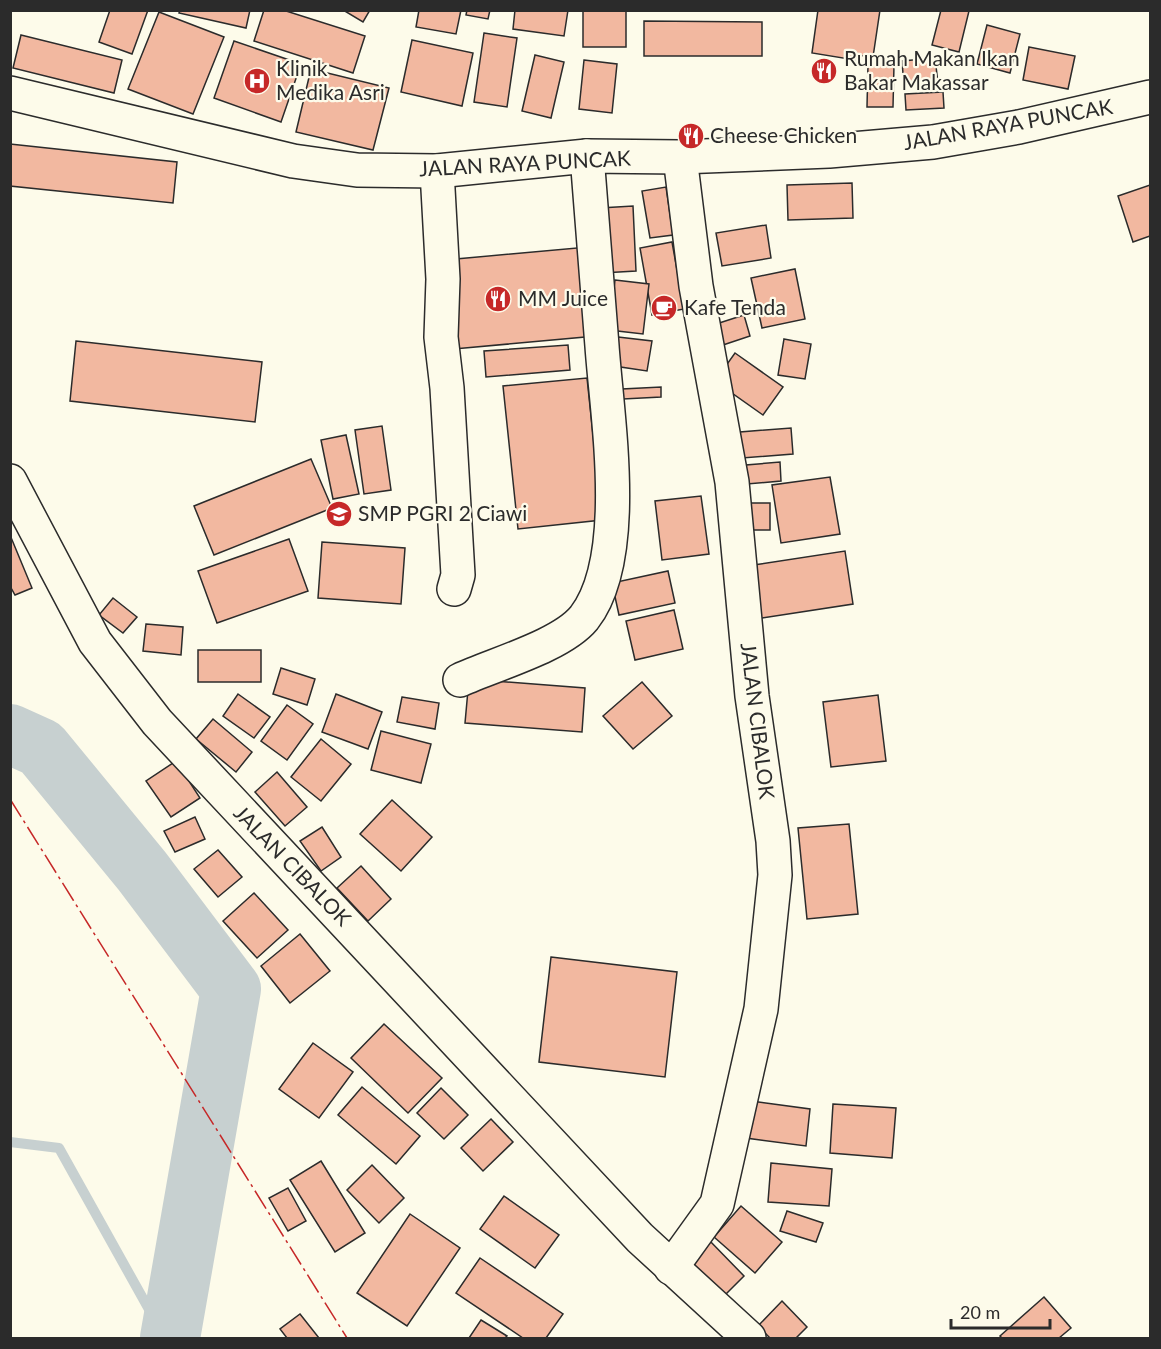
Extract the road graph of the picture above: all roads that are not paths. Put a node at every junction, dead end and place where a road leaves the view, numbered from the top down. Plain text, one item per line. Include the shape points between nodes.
1 (10, 93) edge
2 (1150, 97) edge
3 (587, 156) junction
4 (680, 157) junction
5 (437, 171) junction
6 (10, 481) edge
7 (454, 589) dead end
8 (460, 680) dead end
9 (671, 1268) junction
10 (749, 1338) edge

1 - 5 main road, JALAN RAYA PUNCAK via 293,161 357,170
2 - 4 main road, JALAN RAYA PUNCAK via 933,142
3 - 4 main road, JALAN RAYA PUNCAK
3 - 5 main road, JALAN RAYA PUNCAK
3 - 8 main road via 612,468 609,535 601,584 585,617 569,634
4 - 9 main road, JALAN CIBALOK via 696,286 732,482 752,696 775,875 761,1009 717,1204
5 - 7 main road via 441,336 458,575
6 - 9 main road, JALAN CIBALOK via 95,642 158,722
9 - 10 main road, JALAN CIBALOK

